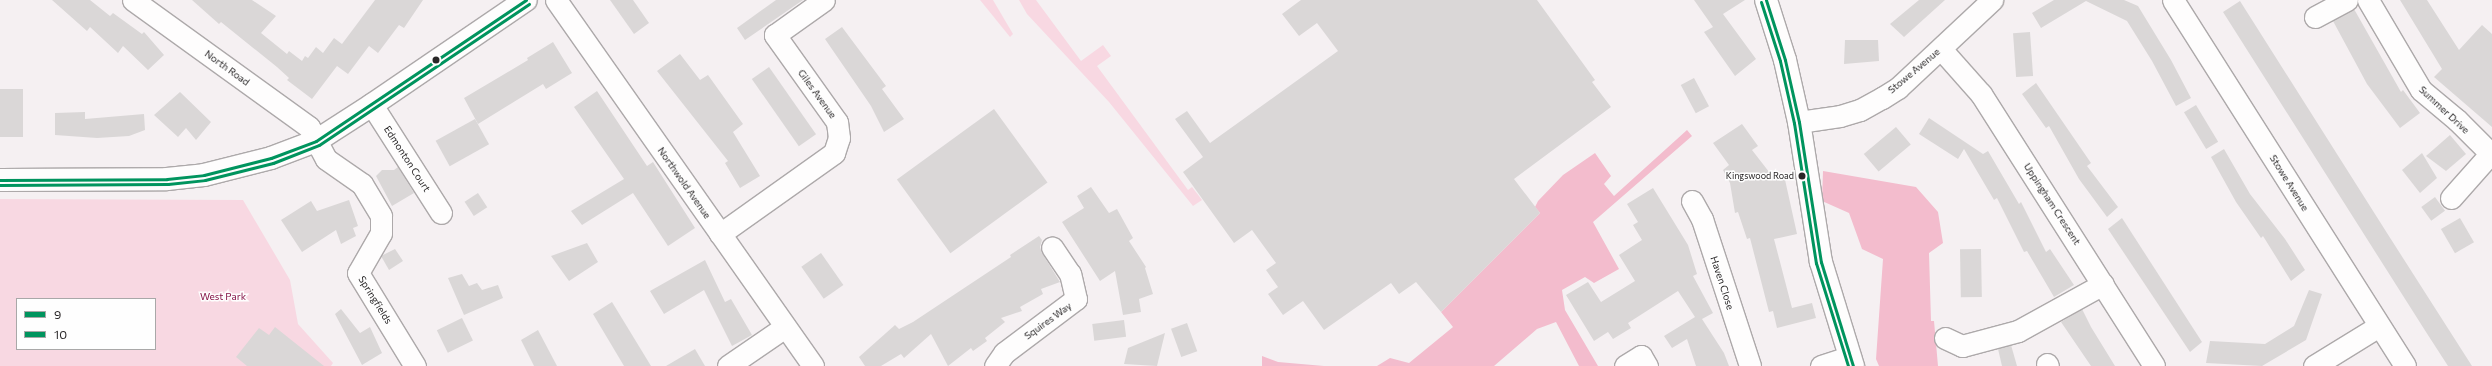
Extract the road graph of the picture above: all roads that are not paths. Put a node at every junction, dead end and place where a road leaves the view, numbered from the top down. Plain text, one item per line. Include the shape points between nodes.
1 (133, 0) edge
2 (526, 0) edge
3 (556, 0) edge
4 (824, 0) edge
5 (1766, 0) edge
6 (1992, 0) edge
7 (2173, 0) edge
8 (2347, 0) edge
9 (2368, 0) edge
10 (2315, 17) dead end
11 (1941, 49) junction
12 (372, 105) junction
13 (1799, 122) junction
14 (316, 141) junction
15 (2491, 155) edge
16 (0, 180) edge
17 (2451, 198) dead end
18 (1692, 200) dead end
19 (441, 213) dead end
20 (720, 234) junction
21 (1052, 247) dead end
22 (2103, 284) junction
23 (2379, 326) junction
24 (785, 327) junction
25 (1945, 338) dead end
26 (1851, 361) edge
27 (415, 366) edge
28 (728, 366) edge
29 (813, 366) edge
30 (995, 366) edge
31 (1625, 366) edge
32 (1647, 366) edge
33 (1750, 366) edge
34 (1822, 366) edge
35 (2154, 366) edge
36 (2314, 366) edge
37 (2405, 366) edge

1 - 14 street, North Road via 309,127
2 - 12 main road
3 - 20 street, Northwold Avenue
4 - 20 street, Giles Avenue via 775,35 837,122 839,138 834,153
5 - 13 main road via 1785,60
6 - 11 street, Stowe Avenue
7 - 23 street, Stowe Avenue
8 - 10 street
9 - 15 street, Summer Drive via 2420,90 2457,120
11 - 13 street, Stowe Avenue via 1898,88 1860,110 1840,116
11 - 22 street, Uppingham Crescent via 1981,94
12 - 14 main road
12 - 19 street, Edmonton Court
13 - 26 main road via 1821,262
14 - 16 main road via 271,158 204,175 167,179
14 - 27 street, Springfields via 326,159 362,184 381,216 381,233 358,273
15 - 17 street, Summer Drive
18 - 33 street, Haven Close via 1702,219
20 - 24 street, Northwold Avenue
21 - 30 street, Squires Way via 1070,274 1076,299 1004,353
22 - 25 street via 2018,331 1962,346
22 - 35 street, Uppingham Crescent
23 - 36 street
23 - 37 street, Stowe Avenue
24 - 28 street
24 - 29 street, Northwold Avenue
26 - 34 street
31 - 32 street via 1641,356

